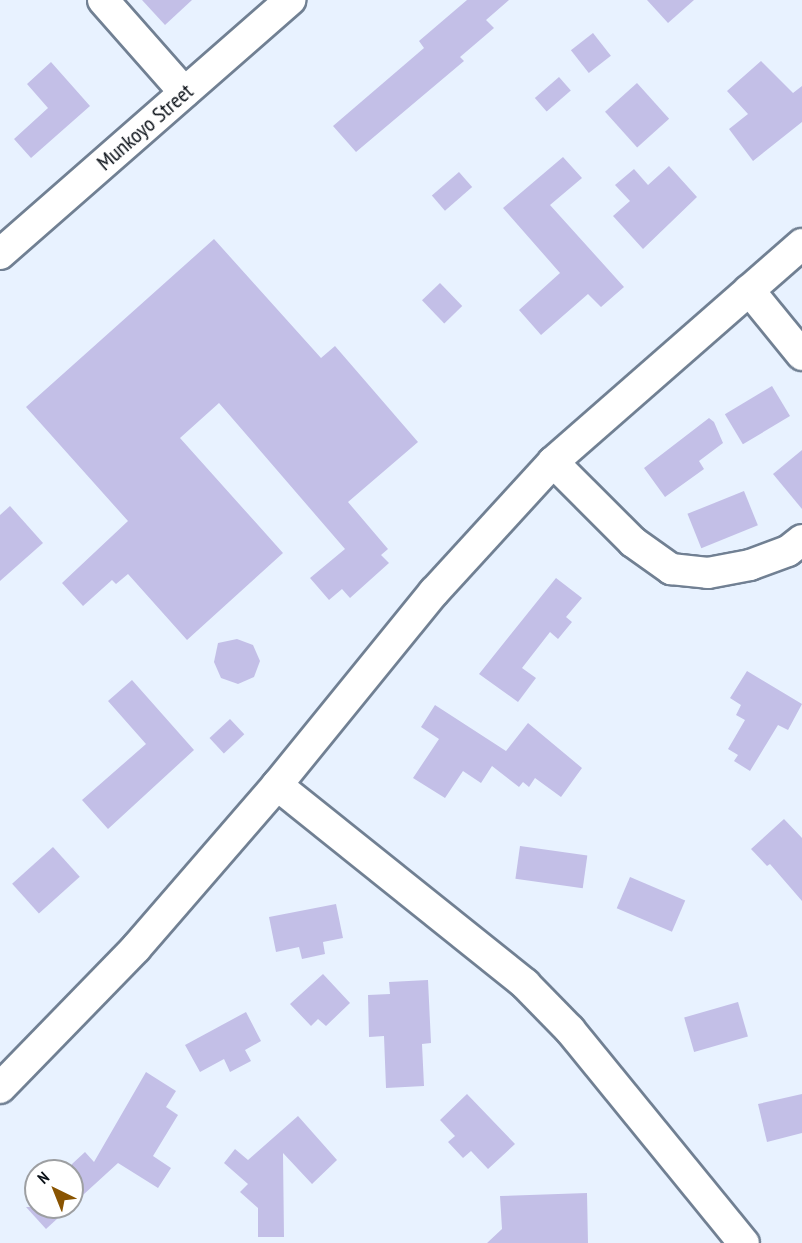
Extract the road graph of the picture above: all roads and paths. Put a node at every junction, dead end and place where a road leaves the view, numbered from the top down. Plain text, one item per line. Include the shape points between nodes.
1 (103, 0) edge
2 (290, 0) edge
3 (184, 92) junction
4 (802, 244) edge
5 (0, 254) edge
6 (749, 290) junction
7 (802, 355) edge
8 (553, 462) junction
9 (802, 540) edge
10 (277, 785) junction
11 (0, 1088) edge
12 (744, 1243) edge

1 - 3 street
2 - 3 street, Munkoyo Street
3 - 5 street, Munkoyo Street
4 - 6 street
6 - 7 street
6 - 8 street
8 - 9 street via 633,542 671,569 708,573 750,565 788,551
8 - 10 street via 434,592
10 - 11 street via 136,948
10 - 12 street via 525,984 570,1030

